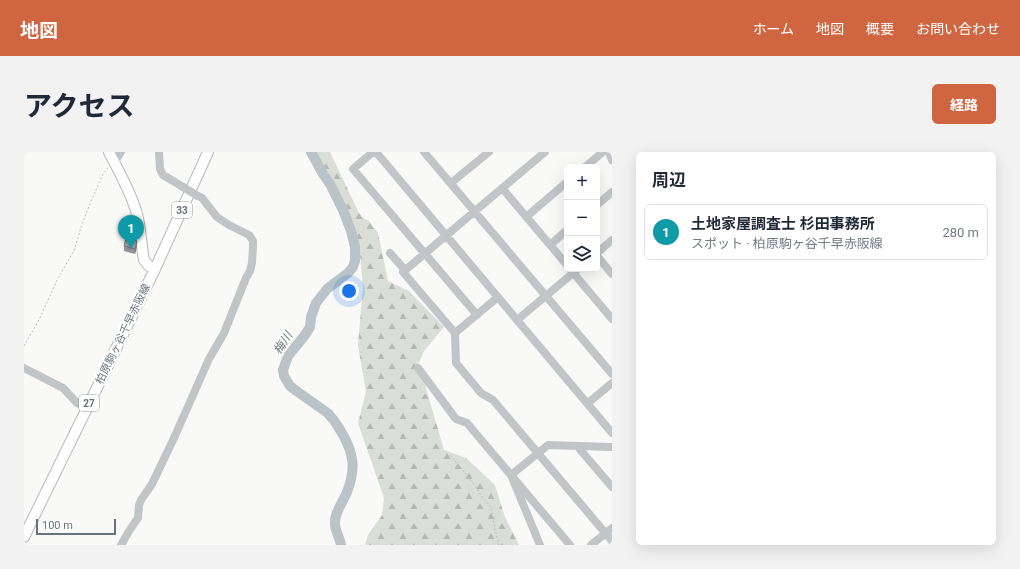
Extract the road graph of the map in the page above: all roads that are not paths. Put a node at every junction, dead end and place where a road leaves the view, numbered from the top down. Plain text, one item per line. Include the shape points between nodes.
1 (109, 152) edge
2 (121, 152) edge
3 (158, 152) edge
4 (208, 152) edge
5 (373, 152) edge
6 (376, 152) edge
7 (489, 152) edge
8 (545, 152) edge
9 (603, 152) edge
10 (609, 152) edge
11 (428, 153) edge
12 (612, 160) edge
13 (114, 162) junction
14 (589, 164) edge
15 (451, 184) junction
16 (564, 184) edge
17 (502, 188) junction
18 (612, 192) edge
19 (600, 202) edge
20 (475, 212) junction
21 (526, 216) junction
22 (564, 233) edge
23 (447, 235) junction
24 (612, 240) edge
25 (550, 245) junction
26 (600, 251) edge
27 (390, 253) dead end
28 (425, 253) junction
29 (600, 258) edge
30 (564, 261) edge
31 (155, 269) junction
32 (405, 270) junction
33 (572, 272) edge
34 (576, 272) edge
35 (612, 274) edge
36 (546, 296) junction
37 (498, 297) junction
38 (477, 314) junction
39 (612, 318) edge
40 (517, 320) junction
41 (455, 333) junction
42 (24, 368) edge
43 (418, 368) dead end
44 (612, 374) edge
45 (612, 383) edge
46 (588, 404) junction
47 (87, 408) junction
48 (612, 433) edge
49 (577, 446) junction
50 (612, 446) edge
51 (538, 454) junction
52 (511, 475) junction
53 (612, 487) edge
54 (612, 528) edge
55 (605, 533) junction
56 (24, 536) edge
57 (612, 541) edge
58 (121, 545) edge
59 (540, 545) edge
60 (570, 545) edge
61 (591, 545) edge

1 - 13 main road
2 - 13 street
3 - 58 street, bridge via 163,175 202,198 217,217 229,226 249,235 253,241 252,263 224,333 209,359 152,484 139,505 138,518
4 - 31 main road, 33
5 - 28 street via 353,169
6 - 23 street
7 - 15 street
8 - 17 street
9 - 14 street
10 - 12 street
11 - 15 street
13 - 31 main road via 136,211 144,260
15 - 20 street
16 - 21 street
17 - 20 street
17 - 21 street
18 - 19 street
20 - 23 street
20 - 36 street
21 - 25 street
22 - 25 street
23 - 28 street
23 - 37 street
24 - 26 street
25 - 30 street
27 - 32 street
28 - 32 street
28 - 38 street
29 - 35 street
31 - 47 main road, 柏原駒ヶ谷千早赤阪線 / 27
32 - 41 street via 403,272
33 - 36 street
34 - 39 street
36 - 40 street
36 - 44 street
37 - 38 street
37 - 40 street
38 - 41 street
40 - 46 street
41 - 51 street via 456,363 482,393 493,400
42 - 47 street via 63,388 77,403
43 - 52 street via 456,419 467,423
45 - 46 street
46 - 48 street
47 - 56 main road, 柏原駒ヶ谷千早赤阪線 / 27
49 - 50 street
49 - 51 street via 548,445
49 - 53 street
51 - 52 street
51 - 55 street
52 - 59 street
52 - 60 street
54 - 55 street
55 - 57 street
55 - 61 street

